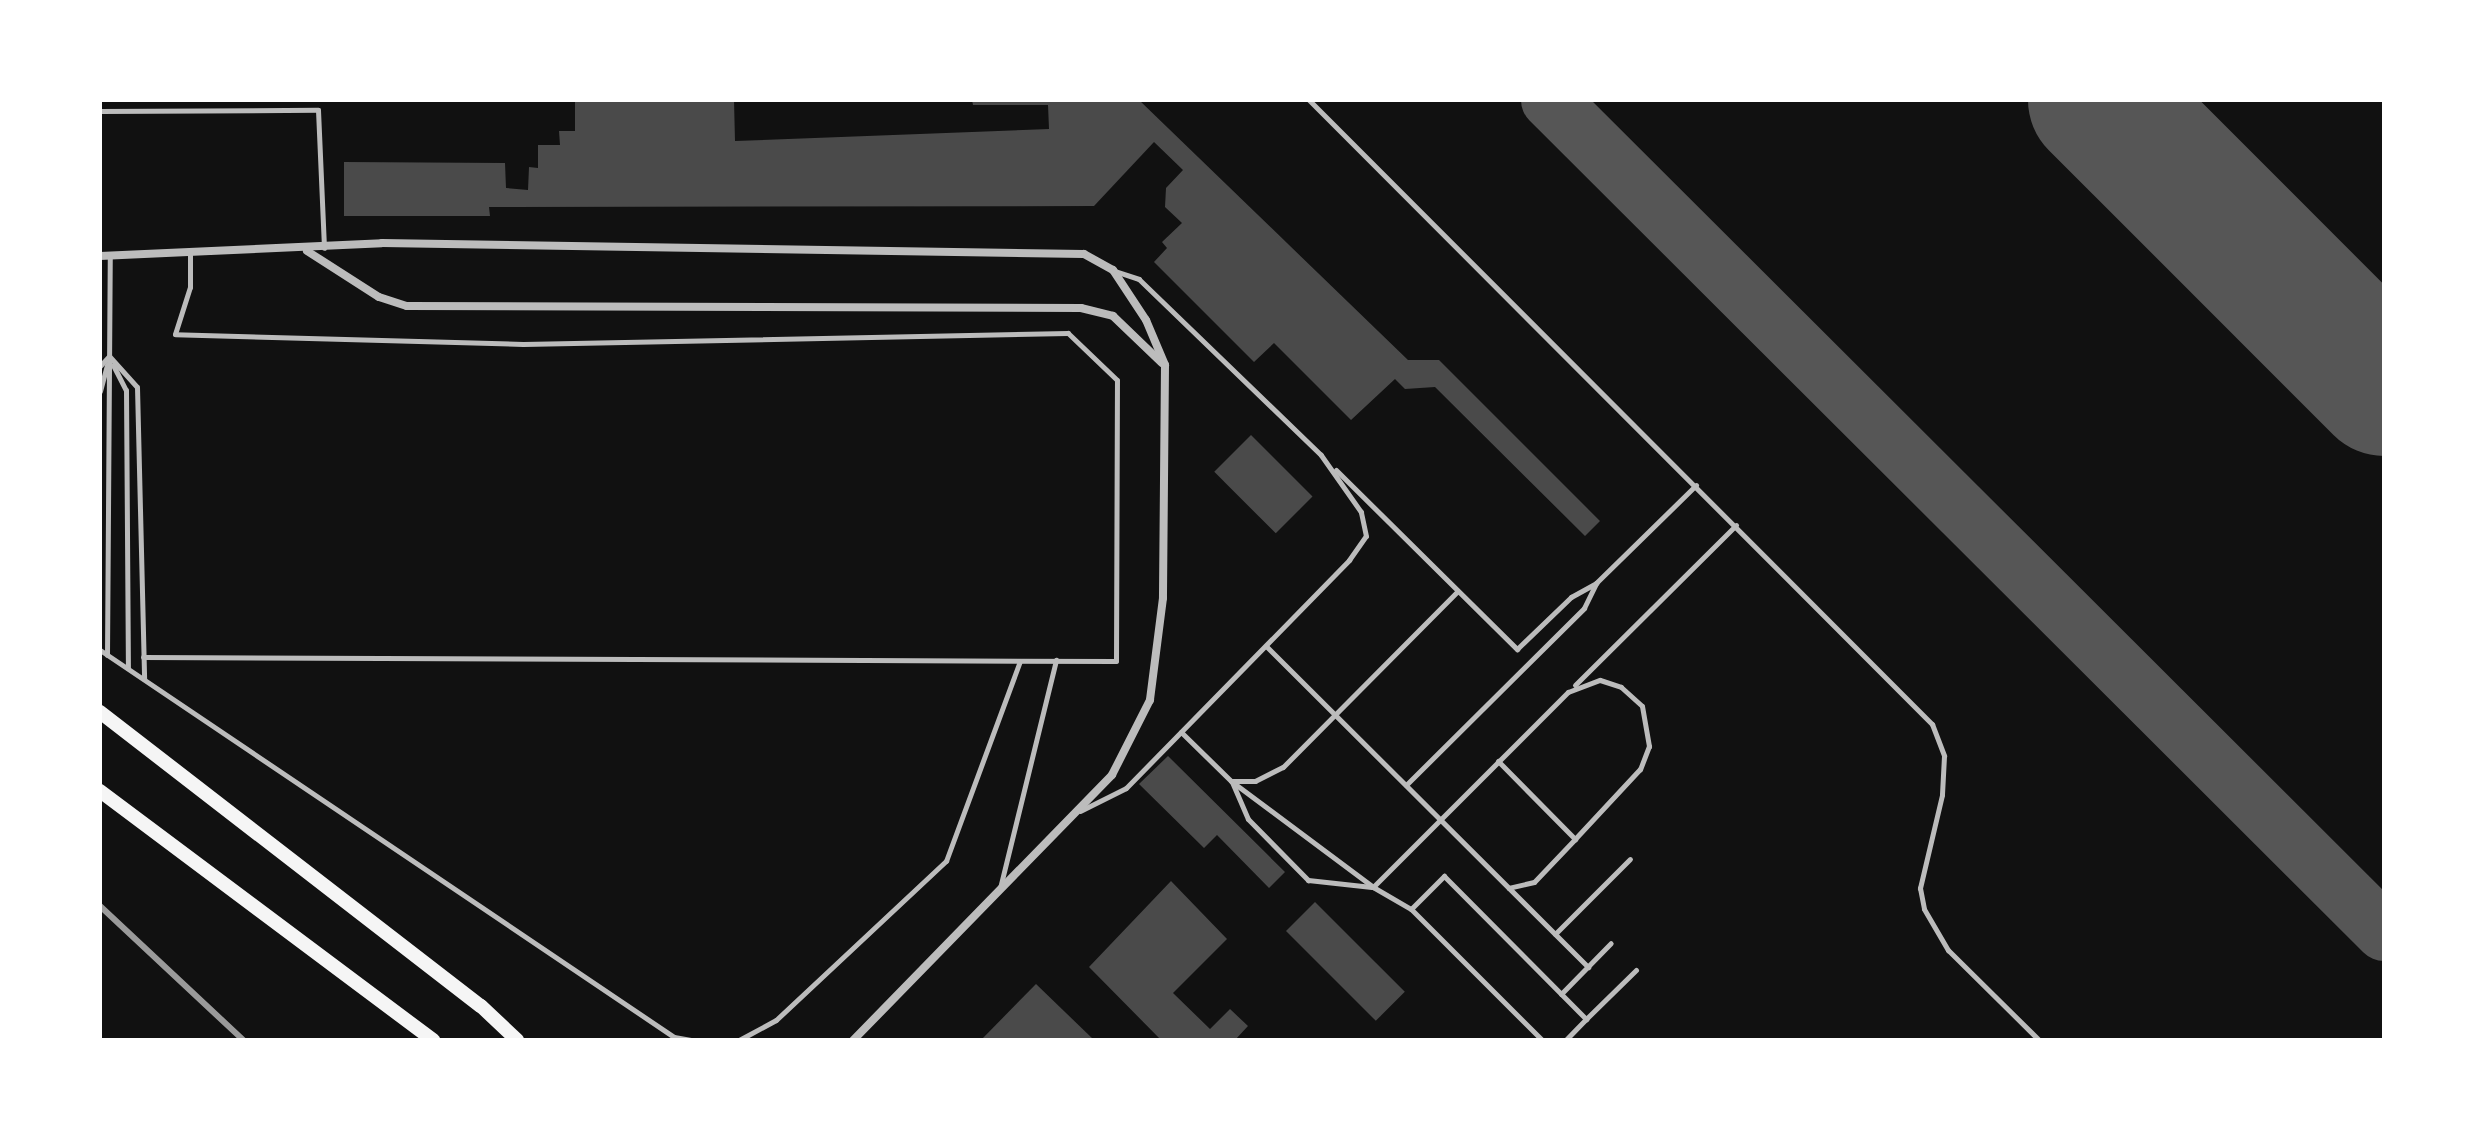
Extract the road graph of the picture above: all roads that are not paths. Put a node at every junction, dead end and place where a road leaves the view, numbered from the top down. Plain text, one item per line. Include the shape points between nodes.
1 (1309, 100) edge
2 (100, 111) edge
3 (324, 249) junction
4 (306, 250) junction
5 (190, 253) junction
6 (105, 256) edge
7 (1113, 270) junction
8 (109, 357) junction
9 (100, 364) edge
10 (1165, 365) junction
11 (100, 375) edge
12 (100, 391) edge
13 (1321, 455) junction
14 (1696, 485) junction
15 (1736, 525) junction
16 (1596, 583) junction
17 (1458, 591) junction
18 (1266, 646) junction
19 (100, 650) edge
20 (107, 655) junction
21 (143, 657) junction
22 (1056, 660) junction
23 (1020, 661) junction
24 (128, 668) junction
25 (144, 679) junction
26 (1568, 692) junction
27 (100, 712) edge
28 (1335, 715) junction
29 (1181, 732) junction
30 (1498, 761) junction
31 (1231, 781) junction
32 (1406, 785) junction
33 (100, 791) edge
34 (1072, 815) junction
35 (1440, 819) junction
36 (1575, 839) junction
37 (1630, 859) dead end
38 (1373, 887) junction
39 (1509, 888) junction
40 (1000, 889) junction
41 (1411, 909) junction
42 (1555, 934) junction
43 (1611, 943) dead end
44 (1588, 967) junction
45 (1636, 970) dead end
46 (1561, 994) junction
47 (1586, 1019) junction
48 (433, 1040) edge
49 (517, 1040) edge
50 (691, 1040) edge
51 (739, 1040) edge
52 (853, 1040) edge
53 (1542, 1040) edge
54 (1566, 1040) edge
55 (2039, 1040) edge

1 - 14 lane
2 - 3 lane via 318,110
3 - 4 street
3 - 7 street via 382,243 1084,254
4 - 5 street
4 - 10 street via 349,281 407,306 1081,308 1113,316
5 - 6 street
5 - 22 lane via 190,287 175,334 523,344 1068,333 1117,380 1116,661
6 - 8 lane
7 - 10 street via 1146,320
7 - 13 lane via 1139,279
8 - 9 lane
8 - 11 lane
8 - 12 lane
8 - 20 lane
8 - 21 lane via 137,387
8 - 24 lane via 126,390
10 - 34 street via 1163,598 1150,700 1112,775
13 - 17 lane
13 - 18 lane via 1361,512 1366,536
14 - 15 lane
14 - 16 lane
15 - 26 lane
15 - 55 lane via 1932,724 1944,756 1942,795 1920,888 1933,930
16 - 17 lane via 1571,597 1517,649
16 - 32 lane via 1584,608
17 - 28 lane
18 - 28 lane
18 - 29 lane
19 - 20 lane
20 - 24 lane
21 - 23 lane
21 - 25 lane
22 - 23 lane
22 - 40 lane
23 - 51 lane via 946,861 776,1020
24 - 25 lane
25 - 50 lane via 674,1037
26 - 30 lane
26 - 36 lane via 1600,680 1621,687 1642,706 1649,726 1649,746 1640,769
27 - 49 main road via 469,996
28 - 31 lane via 1283,767 1255,781
28 - 32 lane
29 - 31 lane
29 - 34 lane via 1126,788
30 - 35 lane
30 - 36 lane
31 - 38 lane
31 - 38 lane via 1248,819 1308,880
32 - 35 lane
33 - 48 main road
34 - 40 street
35 - 38 lane
35 - 39 lane
36 - 39 lane via 1534,882
37 - 42 lane
38 - 41 lane
39 - 42 lane
40 - 52 street
41 - 46 lane via 1444,876
41 - 53 lane
42 - 44 lane
43 - 44 lane
44 - 46 lane
45 - 47 lane
46 - 47 lane
47 - 54 lane

